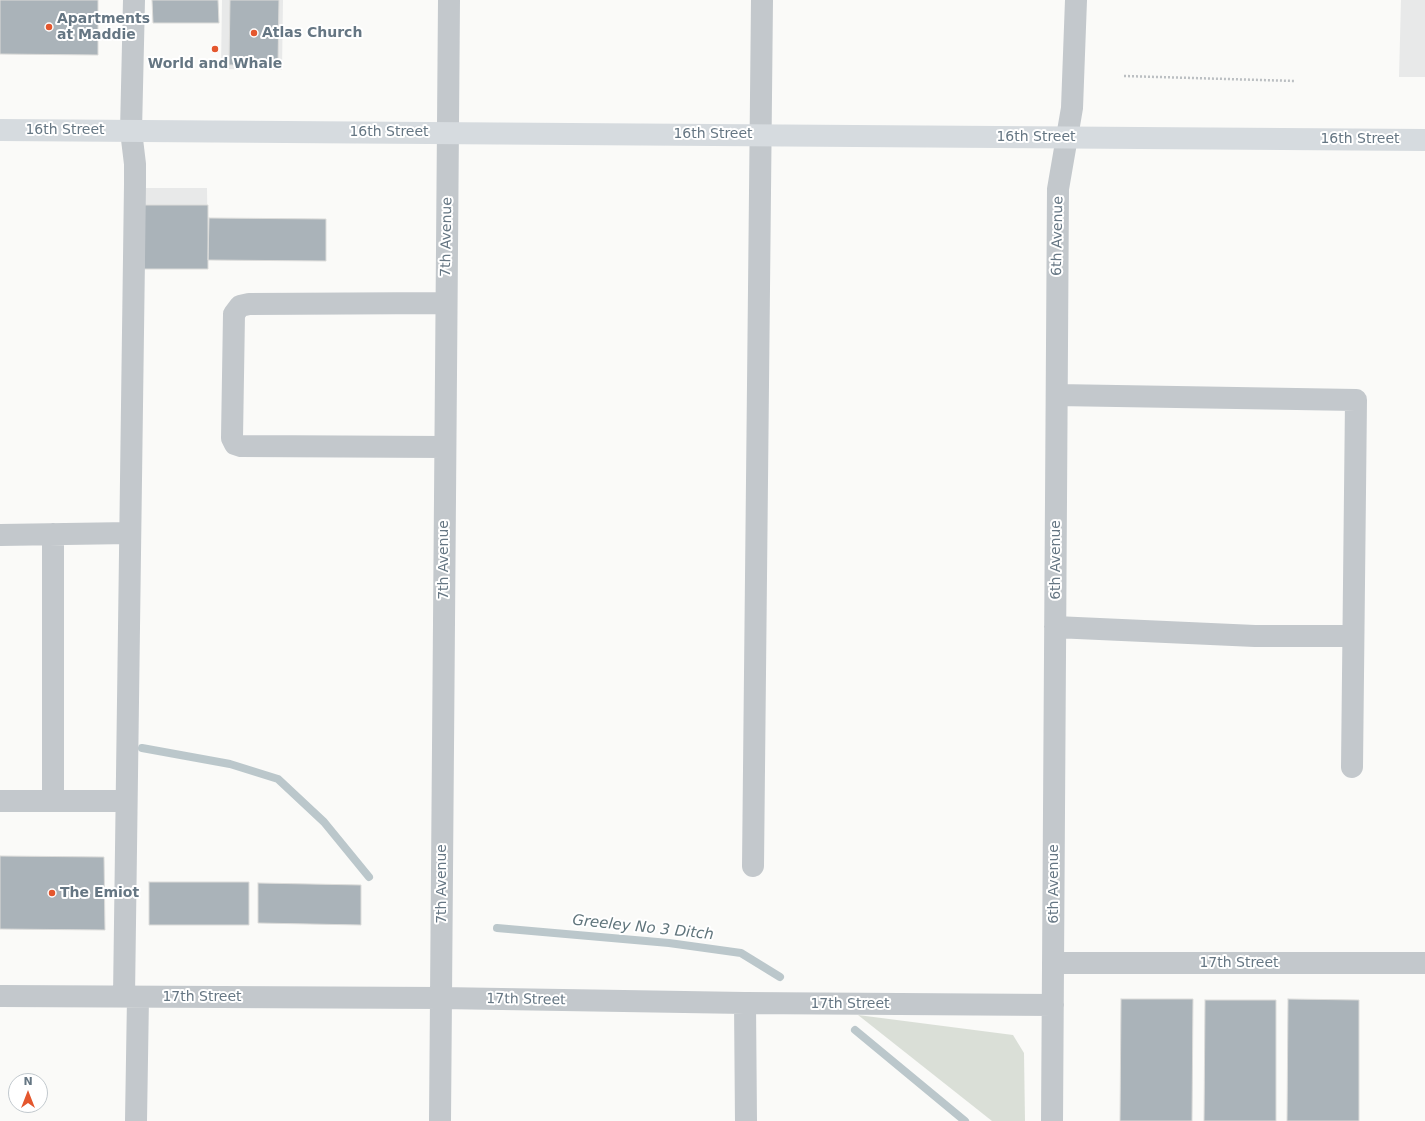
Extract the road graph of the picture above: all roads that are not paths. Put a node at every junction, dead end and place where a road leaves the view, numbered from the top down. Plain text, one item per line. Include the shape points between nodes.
1 (134, 0) edge
2 (449, 0) edge
3 (762, 0) edge
4 (1076, 0) edge
5 (0, 130) edge
6 (131, 131) junction
7 (447, 133) junction
8 (762, 135) junction
9 (1068, 137) junction
10 (1425, 140) edge
11 (446, 303) junction
12 (1057, 396) junction
13 (445, 446) junction
14 (130, 533) junction
15 (53, 534) junction
16 (0, 535) edge
17 (1055, 627) junction
18 (1353, 636) junction
19 (1352, 767) dead end
20 (0, 800) edge
21 (53, 801) junction
22 (126, 801) junction
23 (753, 866) dead end
24 (1053, 963) junction
25 (1425, 963) edge
26 (0, 996) edge
27 (131, 996) junction
28 (441, 998) junction
29 (746, 1003) junction
30 (1053, 1005) junction
31 (136, 1121) edge
32 (440, 1121) edge
33 (746, 1121) edge
34 (1052, 1121) edge

1 - 6 street
2 - 7 street, 7th Avenue
3 - 8 street
4 - 9 street, 6th Avenue via 1072,108
5 - 6 main road, 16th Street
6 - 7 main road, 16th Street
6 - 14 street via 135,184
7 - 8 main road, 16th Street
7 - 11 street, 7th Avenue
8 - 9 main road, 16th Street
8 - 23 street
9 - 10 main road, 16th Street
9 - 12 street, 6th Avenue via 1058,189
11 - 13 street, 7th Avenue
11 - 13 street via 240,306 234,314 232,438 235,444 241,446
12 - 17 street, 6th Avenue
12 - 18 street via 1356,400
13 - 28 street, 7th Avenue
14 - 15 street
14 - 22 street
15 - 16 street
15 - 21 street
17 - 18 street via 1255,636
17 - 24 street, 6th Avenue
18 - 19 street
20 - 21 street
21 - 22 street
22 - 27 street
24 - 25 street, 17th Street
24 - 30 street, 6th Avenue
26 - 27 street, 17th Street
27 - 28 street, 17th Street
27 - 31 street
28 - 29 street, 17th Street
28 - 32 street, 7th Avenue
29 - 30 street, 17th Street
29 - 33 street
30 - 34 street, 6th Avenue

